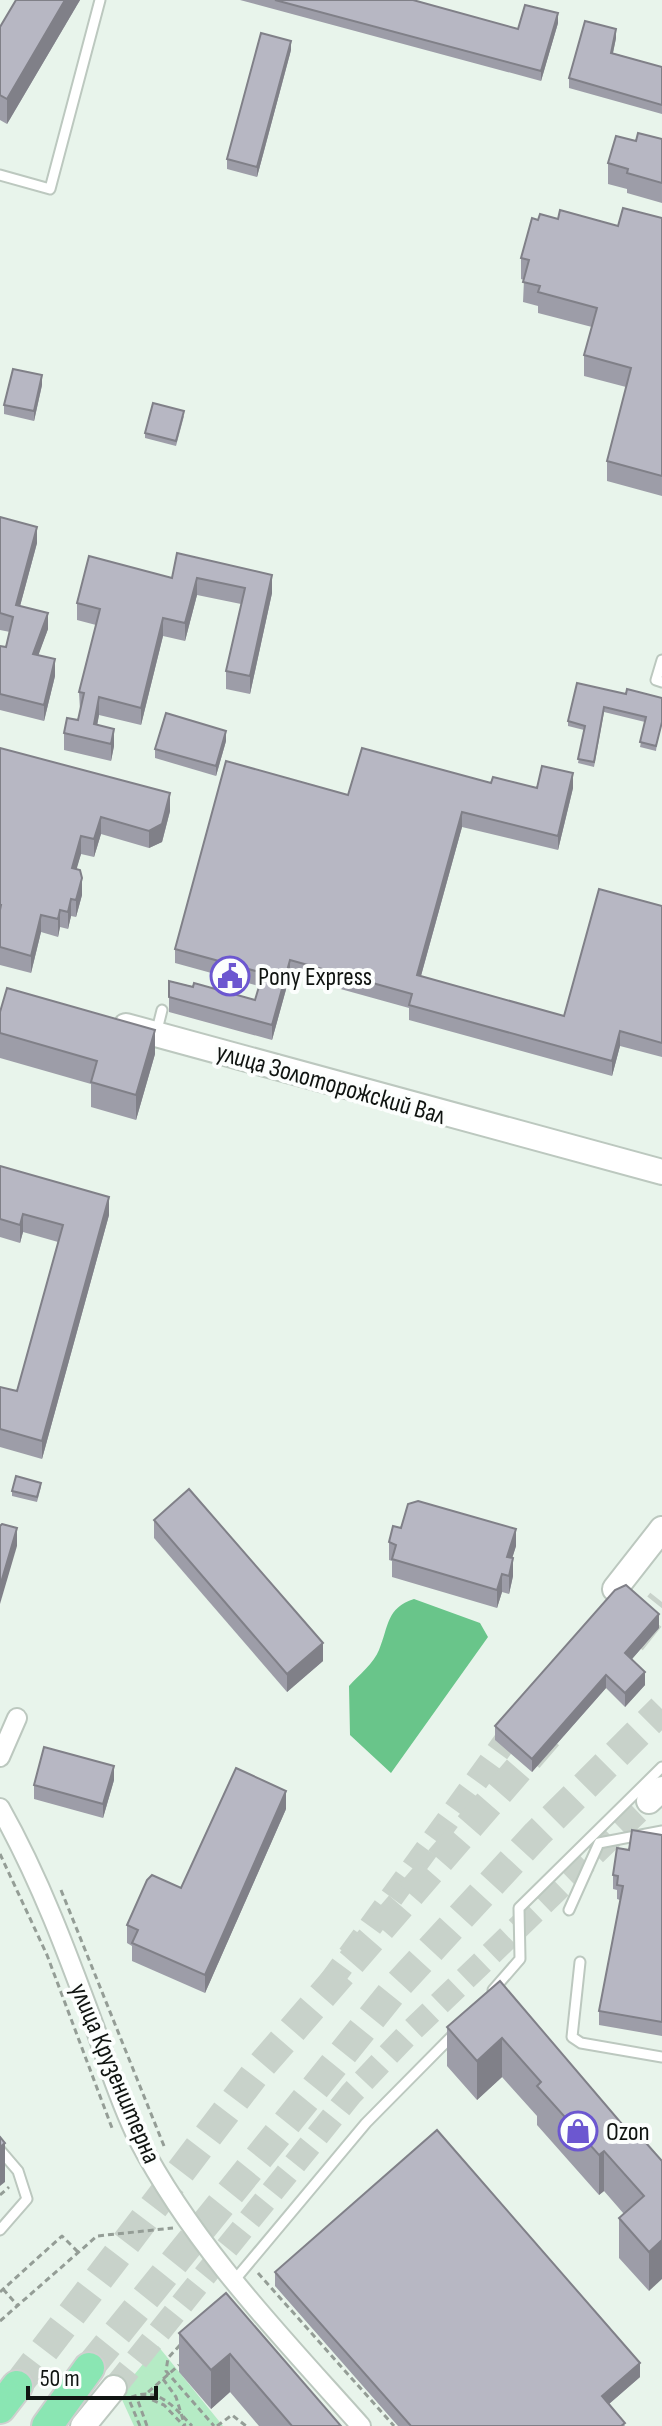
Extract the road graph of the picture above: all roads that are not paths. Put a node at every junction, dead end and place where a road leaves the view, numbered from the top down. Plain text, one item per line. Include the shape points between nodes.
1 (100, 0) edge
2 (0, 175) edge
3 (662, 660) edge
4 (662, 682) edge
5 (162, 1010) dead end
6 (96, 1018) edge
7 (155, 1034) junction
8 (662, 1172) edge
9 (662, 1529) edge
10 (615, 1589) edge
11 (17, 1718) dead end
12 (0, 1757) edge
13 (662, 1767) edge
14 (0, 1808) edge
15 (662, 1831) edge
16 (569, 1910) dead end
17 (580, 1962) dead end
18 (482, 2002) edge
19 (463, 2024) edge
20 (662, 2057) edge
21 (0, 2150) edge
22 (0, 2230) edge
23 (233, 2282) junction
24 (89, 2368) tunnel mouth
25 (114, 2388) tunnel mouth
26 (47, 2426) edge
27 (83, 2426) edge
28 (361, 2426) edge

1 - 2 lane via 50,189
3 - 4 lane via 656,680
5 - 7 lane
6 - 7 street, улица Золоторожский Вал
7 - 8 street, улица Золоторожский Вал
9 - 10 street
11 - 12 street
13 - 18 lane via 519,1908 520,1959
14 - 23 street, улица Крузенштерна via 52,1912 137,2137 197,2236
15 - 16 lane via 599,1843
17 - 20 lane via 572,2037
19 - 23 lane via 366,2123
21 - 22 lane via 18,2171 27,2199
23 - 28 street, улица Крузенштерна
24 - 26 main road
25 - 27 street

